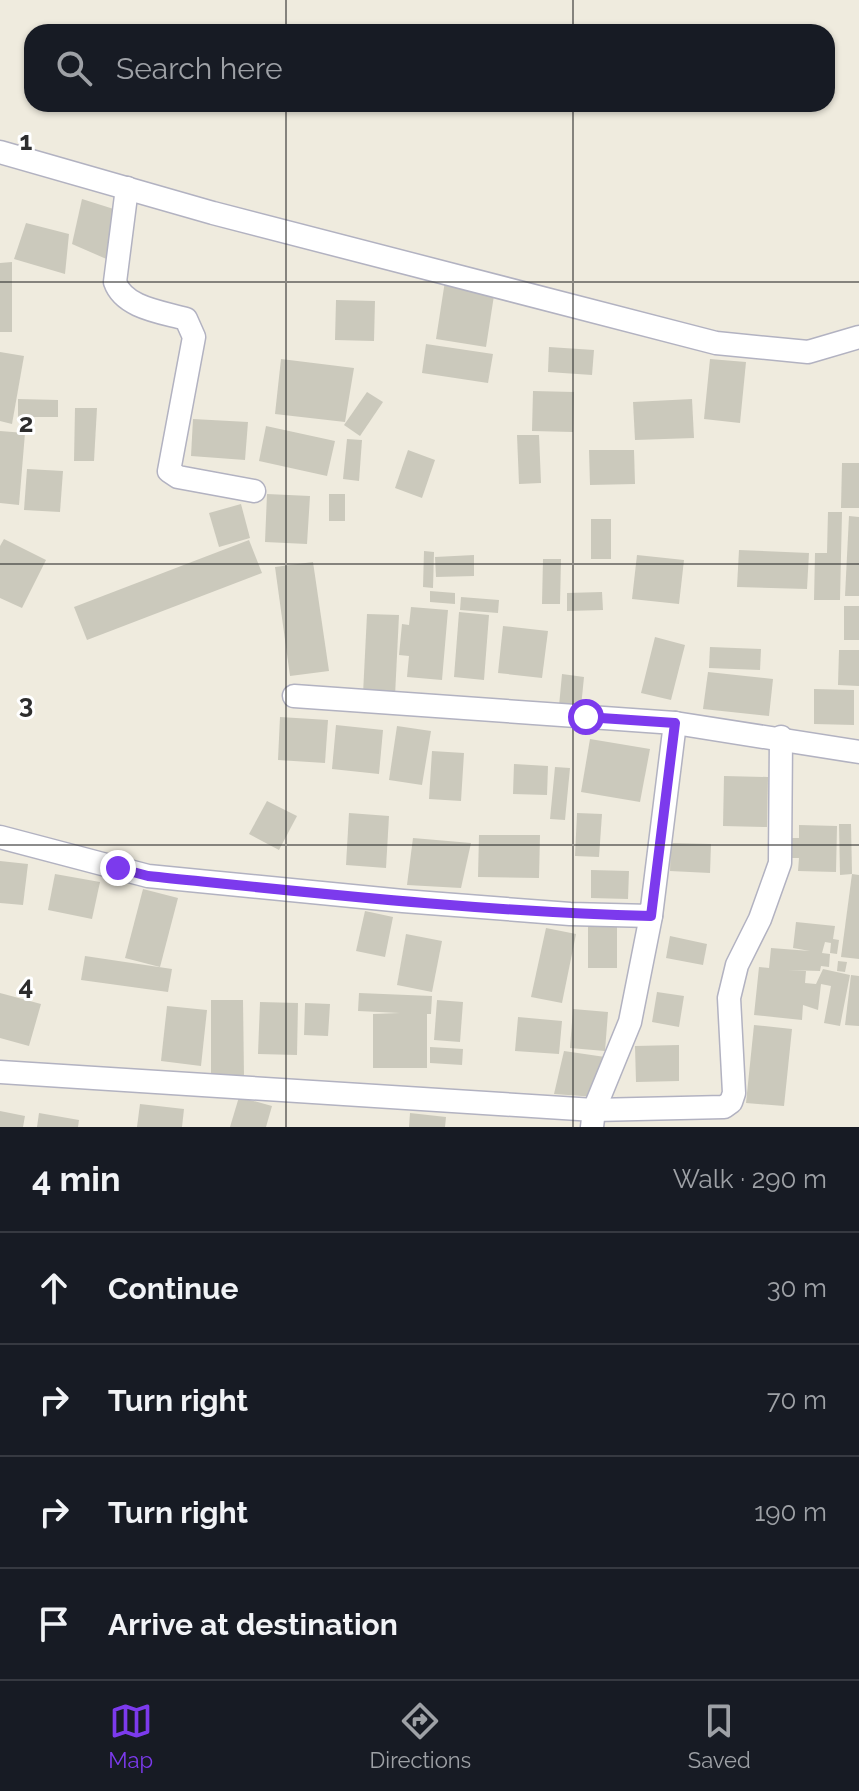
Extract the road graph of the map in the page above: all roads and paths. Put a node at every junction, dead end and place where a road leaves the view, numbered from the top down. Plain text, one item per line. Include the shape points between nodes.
1 (0, 152) edge
2 (127, 188) junction
3 (859, 337) edge
4 (254, 491) dead end
5 (294, 696) dead end
6 (675, 723) junction
7 (781, 737) junction
8 (859, 752) edge
9 (0, 837) edge
10 (651, 916) junction
11 (0, 1072) edge
12 (593, 1119) edge

1 - 2 street
2 - 3 street via 716,343 808,352
2 - 4 street via 115,282 119,292 128,301 186,319 194,337 169,471
5 - 6 street
6 - 7 street
6 - 10 street
7 - 8 street
7 - 12 street via 780,863 737,965 729,998 731,1102 724,1107
9 - 10 street via 148,876 419,902
10 - 12 street via 630,1022
11 - 12 street

